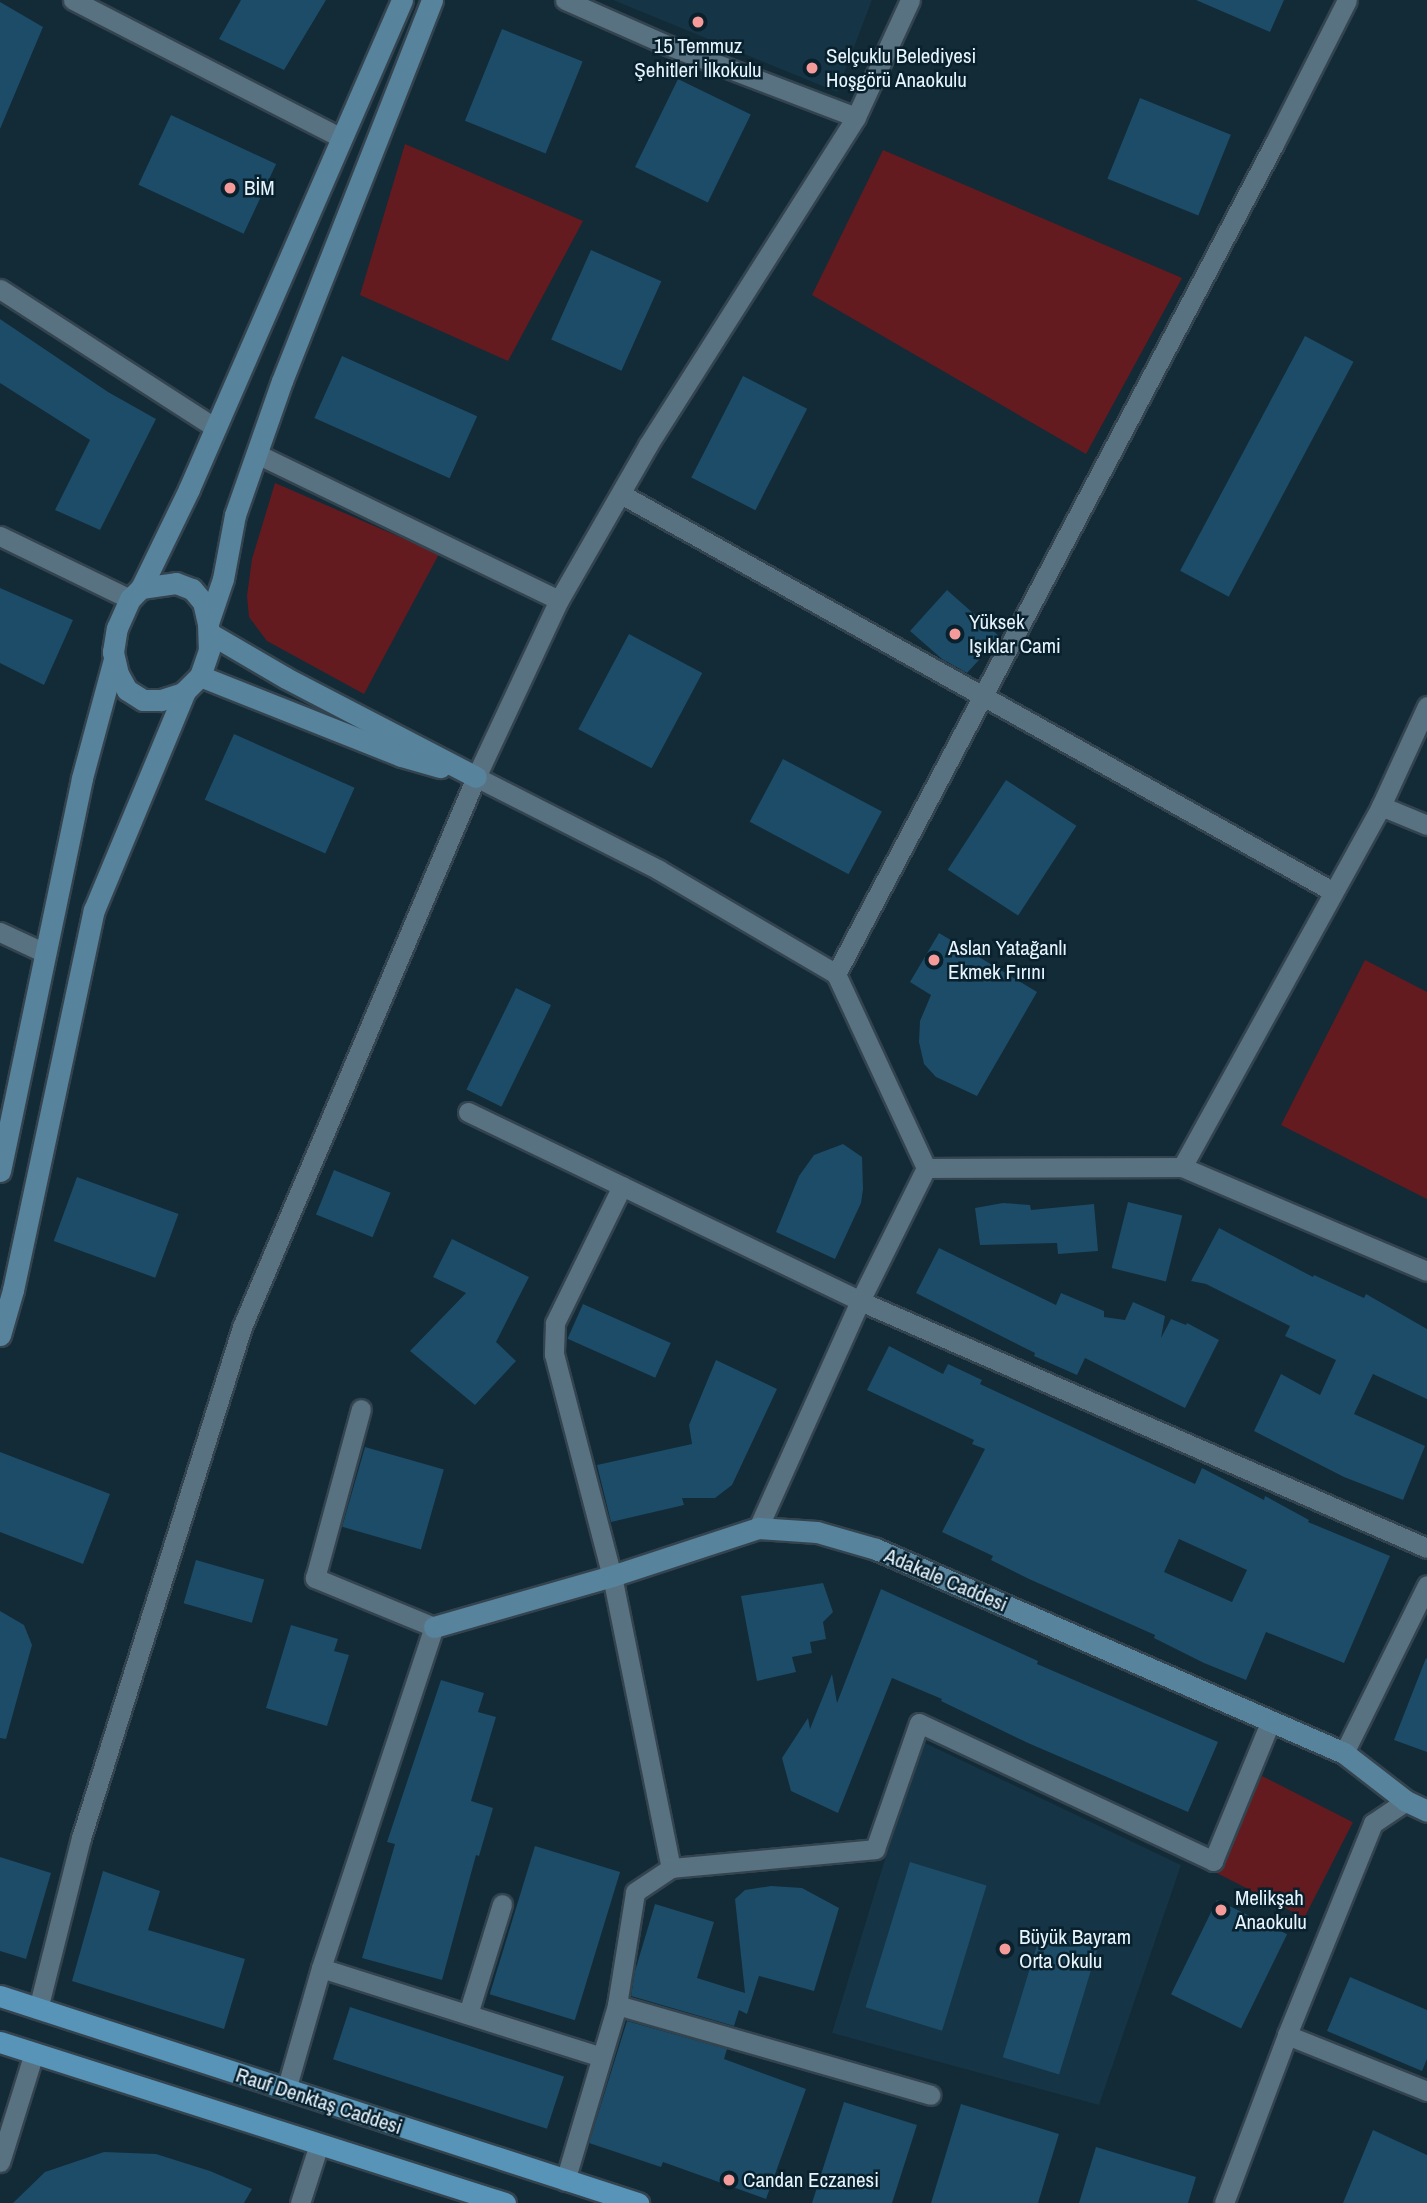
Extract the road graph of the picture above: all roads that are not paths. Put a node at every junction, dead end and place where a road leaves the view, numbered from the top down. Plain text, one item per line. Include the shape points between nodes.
1 (73, 0) edge
2 (402, 0) edge
3 (432, 0) edge
4 (565, 0) edge
5 (910, 0) edge
6 (1347, 0) edge
7 (856, 117) junction
8 (342, 138) junction
9 (0, 289) edge
10 (216, 428) junction
11 (257, 454) junction
12 (621, 494) junction
13 (0, 536) edge
14 (136, 593) junction
15 (559, 600) junction
16 (208, 628) junction
17 (114, 659) junction
18 (193, 683) junction
19 (983, 696) junction
20 (1427, 706) edge
21 (476, 777) junction
22 (1381, 806) junction
23 (1427, 825) edge
24 (1332, 891) junction
25 (0, 932) edge
26 (45, 953) junction
27 (836, 974) junction
28 (468, 1112) dead end
29 (1182, 1167) junction
30 (926, 1168) junction
31 (0, 1171) edge
32 (622, 1186) junction
33 (1427, 1271) edge
34 (860, 1301) junction
35 (0, 1335) edge
36 (361, 1409) dead end
37 (758, 1528) junction
38 (1427, 1548) edge
39 (612, 1576) junction
40 (1427, 1585) edge
41 (434, 1627) junction
42 (1271, 1720) junction
43 (1344, 1753) junction
44 (1406, 1801) junction
45 (1427, 1811) edge
46 (671, 1868) junction
47 (502, 1904) dead end
48 (321, 1968) junction
49 (0, 1996) edge
50 (617, 2005) junction
51 (38, 2009) junction
52 (468, 2014) junction
53 (1287, 2035) junction
54 (0, 2042) edge
55 (34, 2053) junction
56 (601, 2057) junction
57 (286, 2090) junction
58 (1427, 2091) edge
59 (930, 2095) dead end
60 (319, 2144) junction
61 (0, 2162) edge
62 (565, 2181) junction
63 (300, 2203) edge
64 (505, 2203) edge
65 (638, 2203) edge
66 (1224, 2203) edge

1 - 8 street
2 - 8 street
3 - 11 street
4 - 7 street via 667,45
5 - 7 street
6 - 19 street
7 - 12 street
8 - 10 street
9 - 10 street
10 - 14 street
11 - 15 street
11 - 16 street via 235,515
12 - 15 street
12 - 19 street
13 - 14 street
14 - 16 street via 176,583 192,589 203,602
14 - 17 street via 117,628
15 - 21 street
16 - 18 street via 209,650
16 - 21 street via 286,678
17 - 18 street via 127,690 143,700 162,700
17 - 26 street via 82,778
18 - 21 street via 401,756
18 - 35 street via 94,911
19 - 24 street
19 - 27 street
20 - 22 street
21 - 27 street via 659,870
21 - 51 street via 242,1327 81,1838
22 - 23 street
22 - 24 street
24 - 29 street
25 - 26 street
26 - 31 street
27 - 30 street
28 - 32 street
29 - 30 street
29 - 33 street
30 - 34 street
32 - 34 street
32 - 39 street via 555,1323 554,1354
34 - 37 street
34 - 38 street
36 - 41 street via 315,1578
37 - 39 street, Adakale Caddesi
37 - 42 street, Adakale Caddesi via 817,1532 876,1549
39 - 41 street, Adakale Caddesi
39 - 46 street
40 - 43 street
41 - 48 street
42 - 43 street, Adakale Caddesi
42 - 46 street via 1213,1861 919,1723 875,1849
43 - 44 street, Adakale Caddesi
44 - 45 street, Adakale Caddesi
44 - 53 street via 1373,1823
46 - 50 street via 635,1892
47 - 52 street
48 - 52 street
48 - 57 street
49 - 51 main road, Rauf Denktaş Caddesi
50 - 56 street
50 - 59 street
51 - 57 main road, Rauf Denktaş Caddesi
52 - 56 street
53 - 58 street
53 - 66 street
54 - 55 main road, Rauf Denktaş Caddesi
55 - 60 main road, Rauf Denktaş Caddesi
55 - 61 street
56 - 62 street
57 - 62 main road, Rauf Denktaş Caddesi
60 - 63 street
60 - 64 main road, Rauf Denktaş Caddesi
62 - 65 main road, Rauf Denktaş Caddesi

